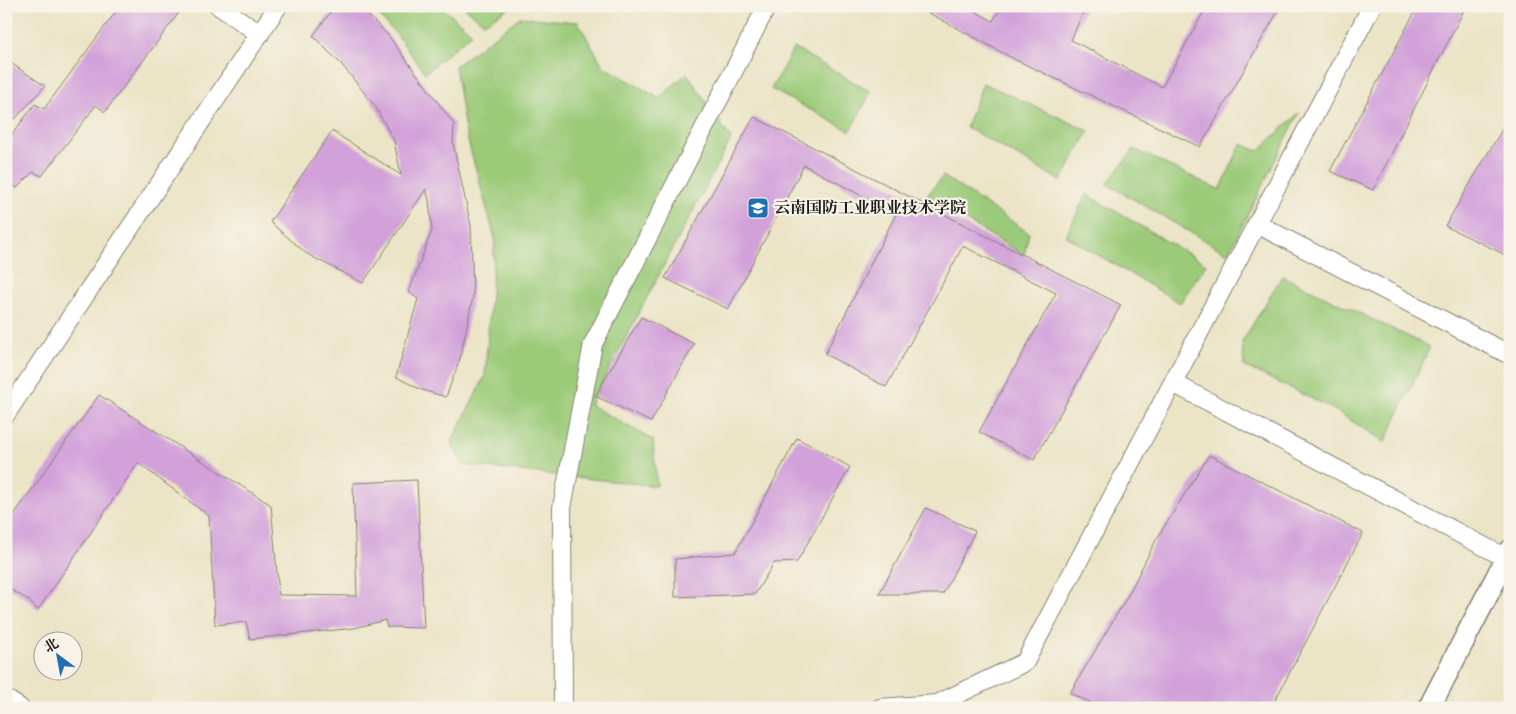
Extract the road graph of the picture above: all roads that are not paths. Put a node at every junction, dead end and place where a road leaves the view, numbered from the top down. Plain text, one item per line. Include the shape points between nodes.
1 (219, 6) edge
2 (278, 6) edge
3 (767, 6) edge
4 (1372, 6) edge
5 (260, 34) junction
6 (1257, 224) junction
7 (1510, 355) edge
8 (1172, 383) junction
9 (6, 414) edge
10 (1508, 554) edge
11 (6, 699) edge
12 (20, 708) edge
13 (563, 708) edge
14 (880, 708) edge
15 (1429, 708) edge

1 - 5 street
2 - 5 street
3 - 13 street via 592,344 562,508
4 - 6 street
5 - 9 street
6 - 7 street
6 - 8 street
8 - 10 street
8 - 14 street via 1025,662 937,704
10 - 15 street
11 - 12 street

